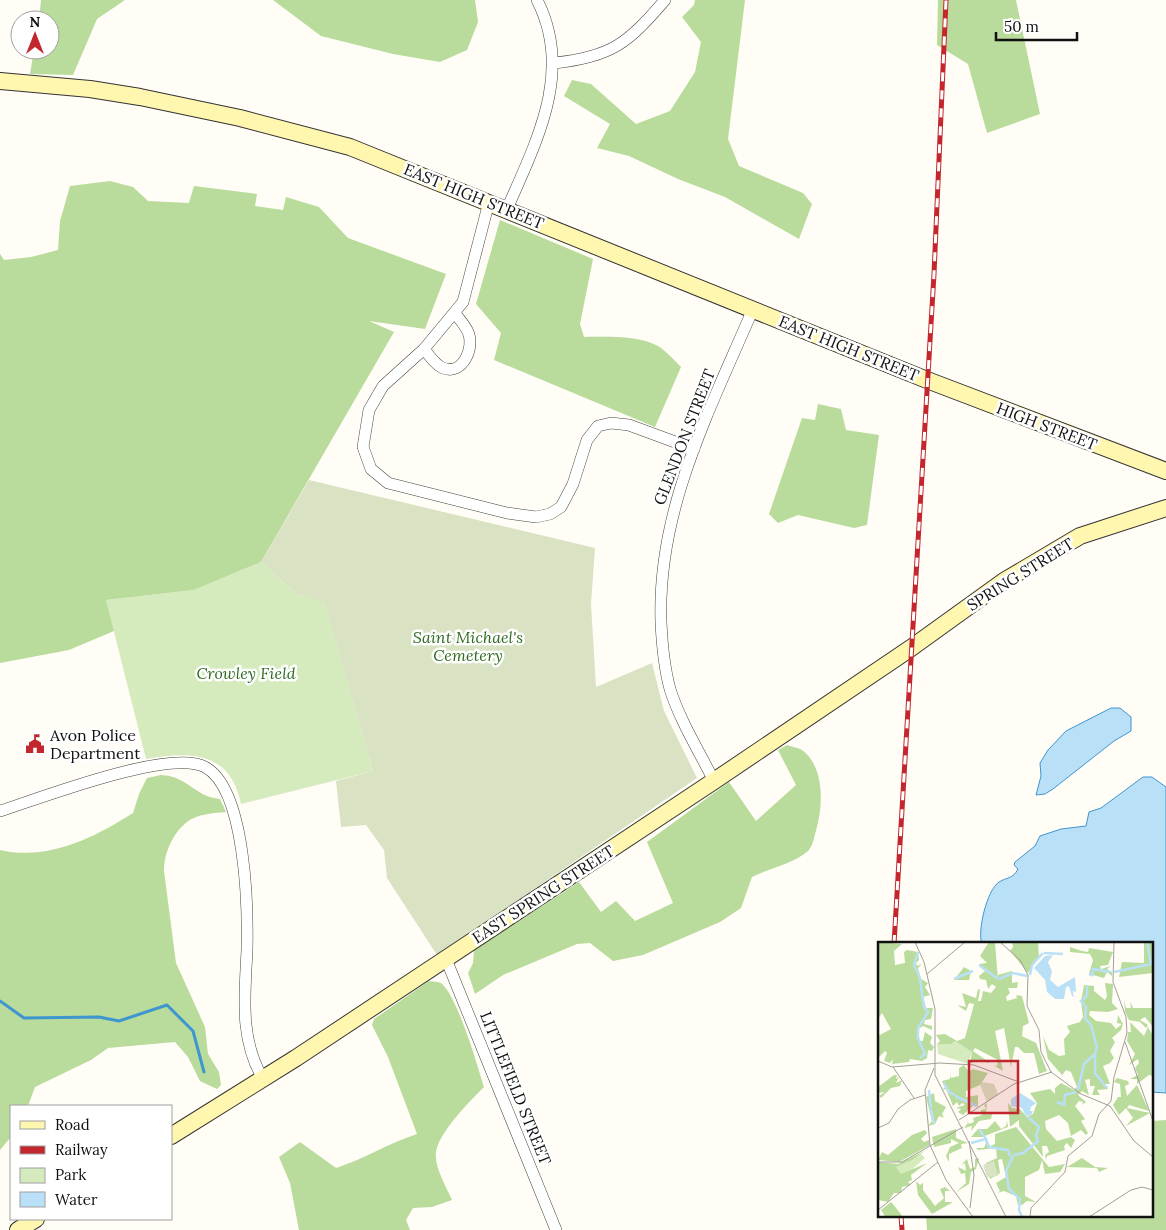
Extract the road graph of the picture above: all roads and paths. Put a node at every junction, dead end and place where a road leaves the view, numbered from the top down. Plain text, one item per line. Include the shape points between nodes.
1 (537, 0) edge
2 (665, 0) edge
3 (554, 63) junction
4 (0, 81) edge
5 (489, 202) junction
6 (507, 209) junction
7 (753, 309) junction
8 (455, 313) junction
9 (424, 349) junction
10 (927, 380) joint
11 (694, 450) junction
12 (1166, 471) edge
13 (1166, 508) edge
14 (911, 648) joint
15 (714, 781) junction
16 (0, 811) edge
17 (446, 958) junction
18 (263, 1079) junction
19 (172, 1135) edge
20 (34, 1220) edge
21 (18, 1230) edge
22 (556, 1230) edge

1 - 3 street via 550,33
2 - 3 street via 624,43 598,56
3 - 6 street via 545,117
4 - 5 main road, EAST HIGH STREET via 115,93 268,124 350,147
5 - 6 main road, EAST HIGH STREET
5 - 8 street via 465,295
6 - 7 main road, EAST HIGH STREET
7 - 10 main road, EAST HIGH STREET
7 - 11 street, GLENDON STREET
8 - 9 street
8 - 9 street via 469,332 470,339 469,352 462,364 450,369 442,368
9 - 11 street via 383,386 365,423 363,447 366,459 377,476 388,483 536,517 550,514 560,507 571,490 589,435 604,424 629,425
10 - 12 main road, HIGH STREET
11 - 15 street, GLENDON STREET via 676,498 667,537 661,591 662,633 665,667 674,700
13 - 14 main road, SPRING STREET via 1080,536 1054,550
14 - 15 main road, EAST SPRING STREET
15 - 17 main road, EAST SPRING STREET
16 - 18 street via 127,772 178,763 197,764 213,773 225,786 233,806 242,855 248,921 245,1022 253,1060
17 - 18 main road, EAST SPRING STREET
17 - 22 street, LITTLEFIELD STREET
18 - 19 main road, EAST SPRING STREET
20 - 21 main road

